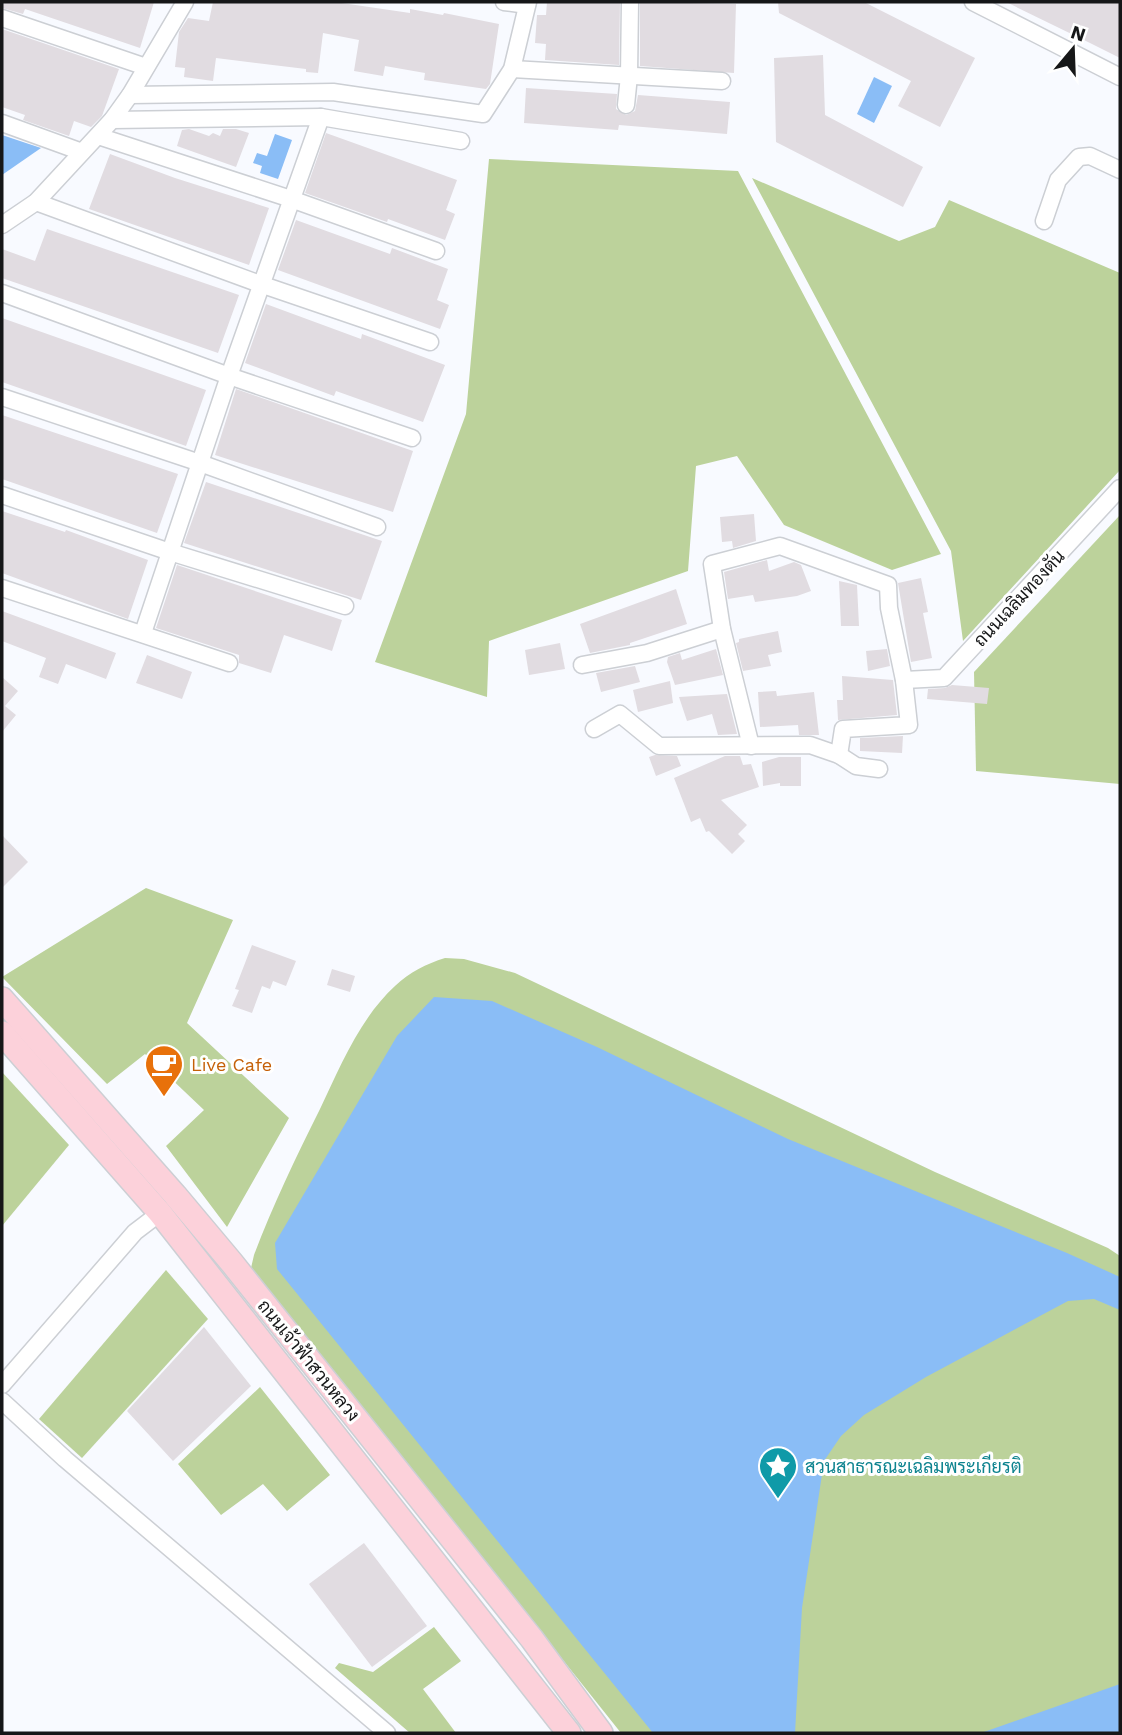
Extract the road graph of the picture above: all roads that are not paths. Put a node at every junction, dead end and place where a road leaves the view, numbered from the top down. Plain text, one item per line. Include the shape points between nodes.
1 (185, 2) edge
2 (503, 2) edge
3 (630, 2) edge
4 (973, 2) edge
5 (528, 3) edge
6 (2, 18) edge
7 (146, 67) junction
8 (512, 69) junction
9 (629, 76) junction
10 (1120, 77) edge
11 (722, 80) dead end
12 (130, 95) junction
13 (626, 105) dead end
14 (321, 117) junction
15 (112, 120) junction
16 (2, 123) edge
17 (98, 136) junction
18 (461, 141) dead end
19 (82, 152) junction
20 (1120, 170) edge
21 (291, 199) junction
22 (36, 202) junction
23 (1044, 221) dead end
24 (2, 225) edge
25 (436, 251) dead end
26 (260, 285) junction
27 (2, 293) edge
28 (430, 342) dead end
29 (229, 376) junction
30 (2, 397) edge
31 (412, 438) dead end
32 (200, 463) junction
33 (1120, 488) edge
34 (2, 495) edge
35 (377, 527) dead end
36 (170, 552) junction
37 (2, 587) edge
38 (345, 606) dead end
39 (722, 629) junction
40 (143, 633) junction
41 (229, 663) dead end
42 (582, 665) dead end
43 (904, 680) junction
44 (594, 729) dead end
45 (751, 746) junction
46 (839, 755) junction
47 (879, 769) dead end
48 (2, 999) edge
49 (2, 1033) edge
50 (160, 1213) junction
51 (2, 1385) edge
52 (2, 1401) edge
53 (532, 1639) junction
54 (508, 1655) junction
55 (387, 1733) edge
56 (569, 1733) edge
57 (601, 1733) edge

1 - 7 street
2 - 5 street
3 - 9 street
4 - 10 street
5 - 8 street
6 - 7 street
7 - 12 street
8 - 9 street
8 - 12 street via 483,114 333,92
9 - 11 street
9 - 13 street
12 - 15 street
14 - 15 street
14 - 18 street
14 - 21 street
15 - 17 street
16 - 19 street
17 - 19 street
17 - 21 street
19 - 22 street
20 - 23 street via 1090,156 1079,157 1058,180
21 - 25 street
21 - 26 street
22 - 24 street
22 - 26 street
26 - 28 street
26 - 29 street
27 - 29 street
29 - 31 street
29 - 32 street
30 - 32 street
32 - 35 street
32 - 36 street
33 - 43 street, ถนนเฉลิมทองตัน via 944,678
34 - 36 street
36 - 38 street
36 - 40 street
37 - 40 street
39 - 42 street via 647,653
39 - 43 street via 712,564 780,546 888,585
39 - 45 street
40 - 41 street
43 - 46 street via 909,725 843,729
44 - 45 street via 620,714 659,746
45 - 46 street via 810,745
46 - 47 street via 856,766
48 - 53 main road, ถนนเจ้าฟ้าสวนหลวง via 232,1263
49 - 50 main road, ถนนเจ้าฟ้าสวนหลวง
50 - 51 street via 135,1232
50 - 54 main road, ถนนเจ้าฟ้าสวนหลวง
52 - 55 street via 65,1460
53 - 54 main road
53 - 57 main road, ถนนเจ้าฟ้าสวนหลวง
54 - 56 main road, ถนนเจ้าฟ้าสวนหลวง

